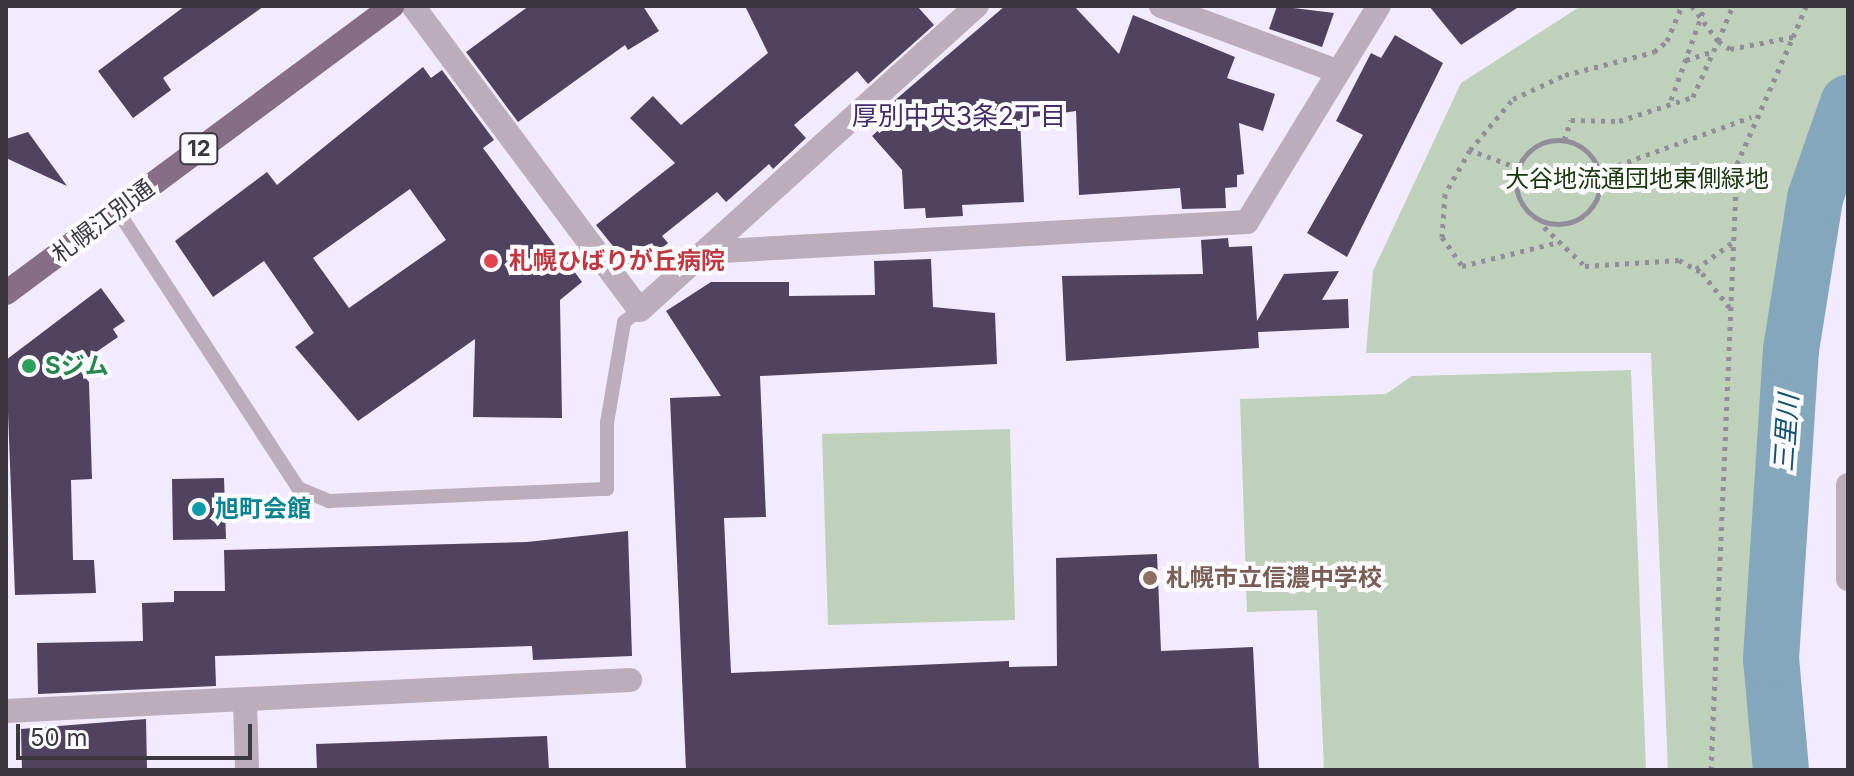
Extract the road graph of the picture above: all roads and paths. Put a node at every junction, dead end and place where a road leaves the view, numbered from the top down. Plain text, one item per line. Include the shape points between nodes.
1 (392, 6) edge
2 (413, 6) edge
3 (977, 6) edge
4 (1161, 6) edge
5 (1379, 6) edge
6 (1682, 6) edge
7 (1692, 6) edge
8 (1733, 6) edge
9 (1806, 6) edge
10 (1704, 9) edge
11 (1793, 37) junction
12 (1718, 41) junction
13 (1713, 51) junction
14 (1685, 61) junction
15 (1337, 71) junction
16 (1671, 100) junction
17 (1752, 117) junction
18 (1564, 140) junction
19 (1470, 150) junction
20 (1519, 168) junction
21 (1599, 172) junction
22 (117, 210) junction
23 (1544, 227) junction
24 (1733, 242) junction
25 (1555, 243) junction
26 (704, 252) junction
27 (1696, 269) junction
28 (6, 293) edge
29 (1731, 309) junction
30 (640, 310) junction
31 (1848, 485) edge
32 (1848, 579) edge
33 (630, 680) dead end
34 (245, 702) junction
35 (6, 711) edge
36 (247, 770) edge
37 (1711, 770) edge

1 - 22 highway, 札幌江別通 / 12
2 - 30 street
3 - 26 street
4 - 15 street
5 - 15 street
6 - 19 path via 1654,52 1565,75 1513,99
7 - 10 path
8 - 12 path
9 - 11 path
10 - 12 path
10 - 14 path
11 - 12 path via 1754,50
11 - 17 path
12 - 13 path
13 - 14 path
13 - 16 path via 1693,97
14 - 16 path
15 - 26 street via 1247,222
16 - 18 path via 1619,121 1571,120
17 - 21 path
17 - 24 path via 1737,164
18 - 20 path via 1533,144
18 - 21 path via 1585,151
19 - 20 path
19 - 25 path via 1456,168 1441,218 1442,237 1462,266
20 - 23 path via 1518,192
21 - 23 path via 1598,192 1576,220
22 - 28 highway, 札幌江別通 / 12
22 - 30 lane via 298,488 329,501 607,489 607,423 624,322
23 - 25 path
24 - 27 path
24 - 29 path
25 - 27 path via 1585,266 1663,259
26 - 30 street
27 - 29 path
29 - 37 path
31 - 32 street
33 - 34 street
34 - 35 street
34 - 36 street

